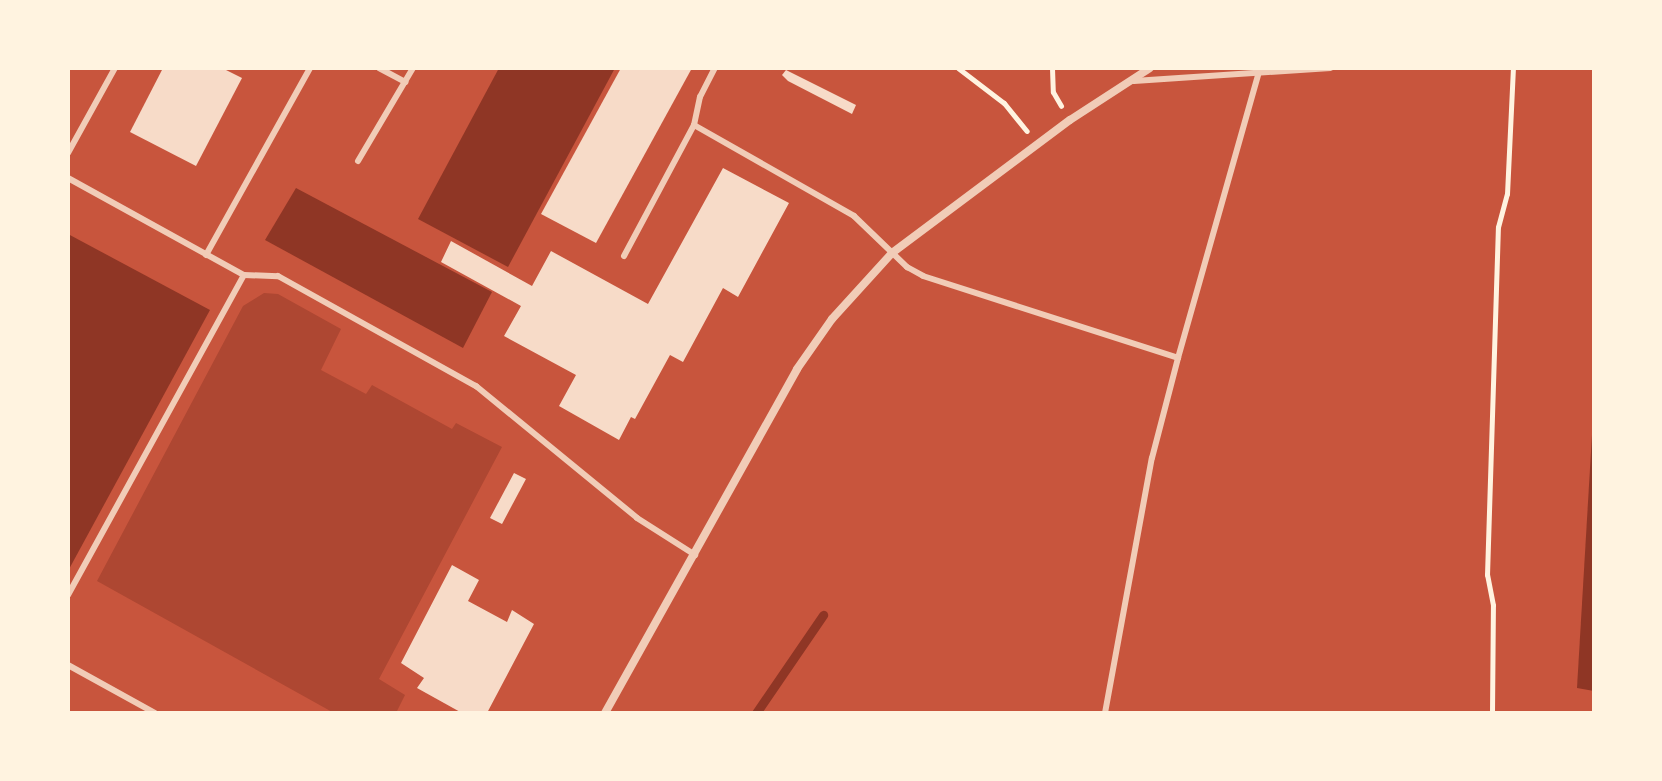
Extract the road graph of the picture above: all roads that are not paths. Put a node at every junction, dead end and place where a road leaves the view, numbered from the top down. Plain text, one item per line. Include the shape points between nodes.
1 (115, 68) edge
2 (310, 68) edge
3 (379, 68) edge
4 (413, 68) edge
5 (715, 68) edge
6 (1150, 68) edge
7 (1331, 68) edge
8 (1258, 75) junction
9 (1134, 81) junction
10 (405, 82) junction
11 (694, 125) junction
12 (68, 153) edge
13 (358, 161) dead end
14 (68, 178) edge
15 (892, 253) junction
16 (206, 255) junction
17 (624, 256) dead end
18 (244, 275) junction
19 (1178, 358) junction
20 (695, 555) junction
21 (68, 595) edge
22 (68, 665) edge
23 (155, 713) edge
24 (605, 713) edge
25 (1105, 713) edge

1 - 12 lane
2 - 16 lane
3 - 10 lane
4 - 10 lane
5 - 11 lane via 700,97
6 - 9 street
7 - 8 lane
8 - 9 lane
8 - 19 lane
9 - 15 street via 1070,120
10 - 13 lane
11 - 15 lane via 854,216
11 - 17 lane
14 - 16 lane
15 - 19 lane via 923,276
15 - 20 street via 832,319 797,369
16 - 18 lane
18 - 20 lane via 278,276 476,386 637,518
18 - 21 lane
19 - 25 lane via 1152,458
20 - 24 street
22 - 23 lane

